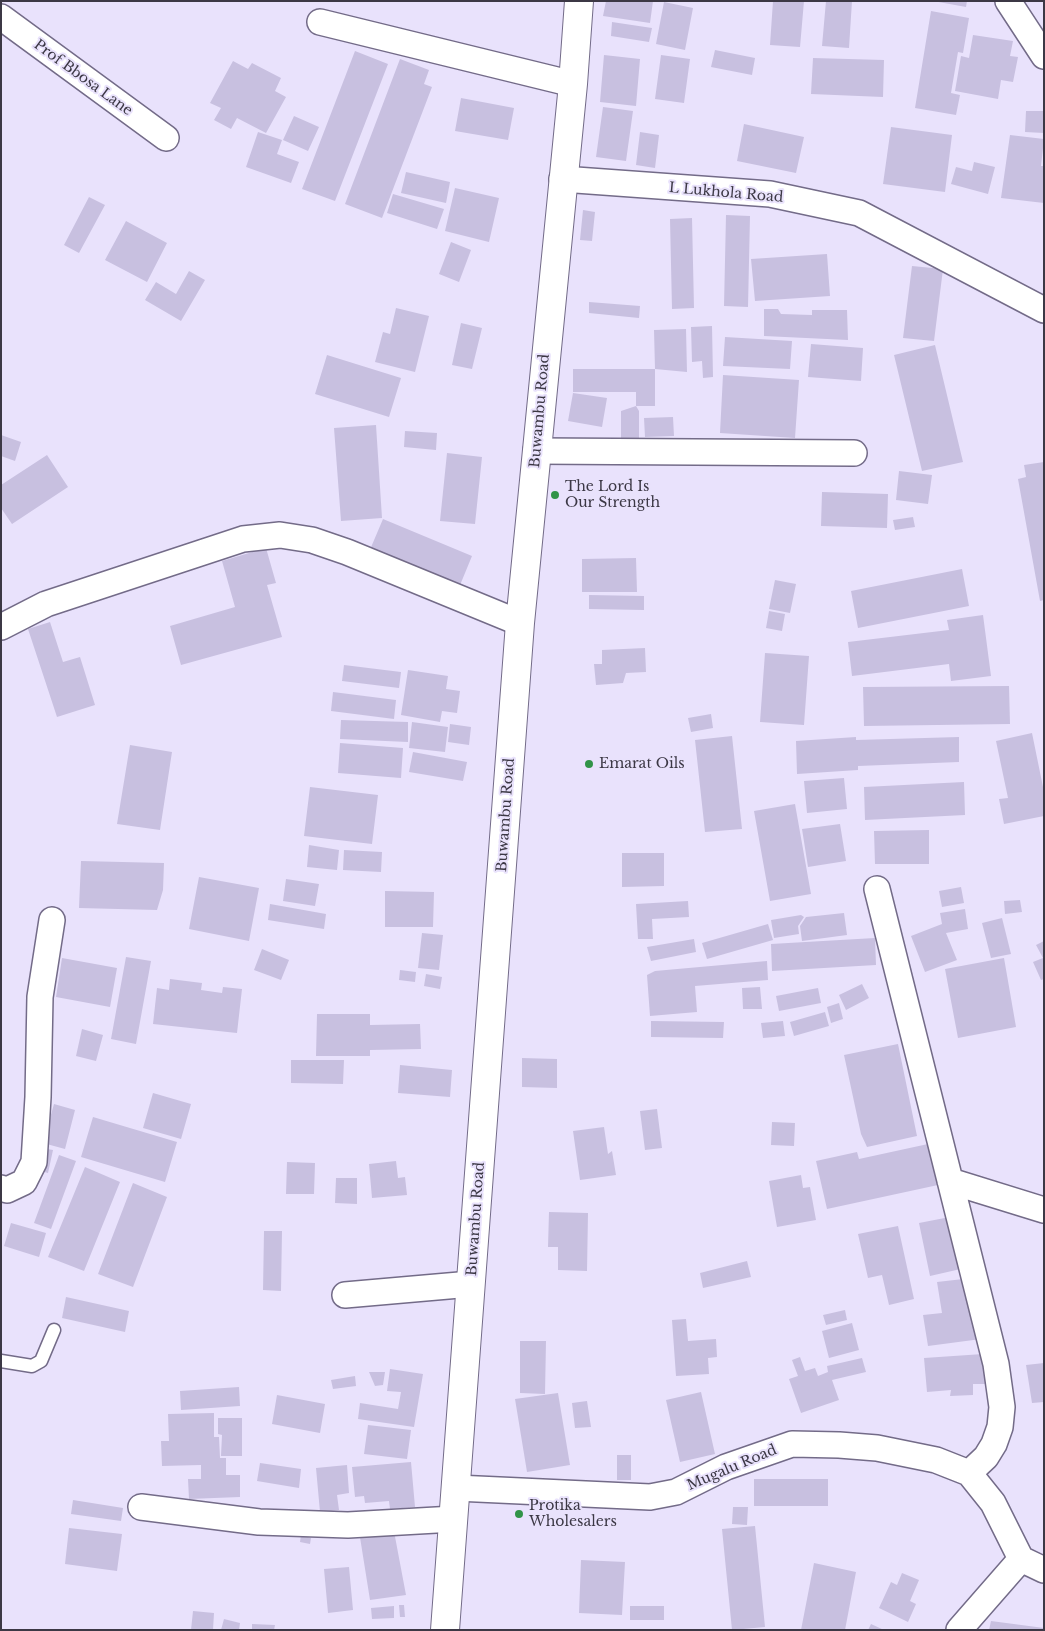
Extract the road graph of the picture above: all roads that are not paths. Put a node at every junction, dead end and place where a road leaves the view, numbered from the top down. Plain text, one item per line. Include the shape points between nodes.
1 (580, 1) edge
2 (1008, 1) edge
3 (1, 17) edge
4 (320, 22) dead end
5 (1044, 56) edge
6 (573, 84) junction
7 (166, 138) dead end
8 (562, 179) junction
9 (1044, 310) edge
10 (536, 451) junction
11 (854, 453) dead end
12 (520, 623) junction
13 (1, 627) edge
14 (877, 889) dead end
15 (52, 920) dead end
16 (950, 1181) junction
17 (1, 1188) edge
18 (1044, 1210) edge
19 (471, 1284) junction
20 (345, 1295) dead end
21 (54, 1330) dead end
22 (1, 1361) edge
23 (970, 1473) junction
24 (456, 1488) junction
25 (141, 1507) dead end
26 (454, 1519) junction
27 (1021, 1559) junction
28 (1044, 1570) edge
29 (445, 1630) edge
30 (959, 1630) edge

1 - 6 street, Buwambu Road
2 - 5 street
3 - 7 street, Prof Bbosa Lane
4 - 6 street
6 - 8 street, Buwambu Road
8 - 9 street, L Lukhola Road via 770,194 859,213
8 - 10 street, Buwambu Road
10 - 11 street
10 - 12 street, Buwambu Road
12 - 13 street via 347,552 312,540 280,535 243,539 46,604
12 - 19 street, Buwambu Road
14 - 16 street
15 - 17 street via 40,997 34,1162 24,1182 7,1190
16 - 18 street
16 - 23 street via 996,1364 1002,1407 994,1444
19 - 20 street
19 - 24 street, Buwambu Road
21 - 22 lane via 41,1361 32,1366
23 - 24 street, Mugalu Road via 936,1460 877,1448 792,1444 734,1464 676,1492 650,1497
23 - 27 street via 993,1503
24 - 26 street, Buwambu Road
25 - 26 street via 259,1522 348,1525
26 - 29 street, Buwambu Road
27 - 28 street
27 - 30 street

